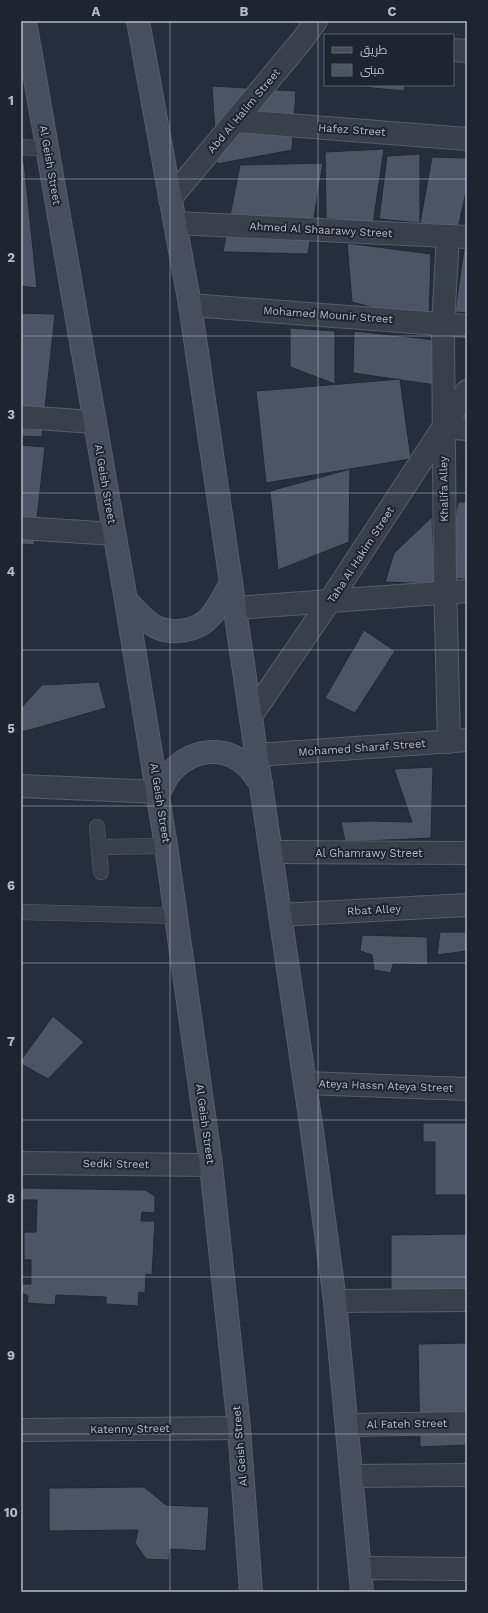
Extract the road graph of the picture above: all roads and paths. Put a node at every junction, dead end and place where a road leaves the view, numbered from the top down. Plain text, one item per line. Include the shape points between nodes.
1 (25, 21) edge
2 (138, 21) edge
3 (316, 21) edge
4 (303, 39) junction
5 (324, 41) edge
6 (454, 50) edge
7 (467, 50) edge
8 (236, 121) junction
9 (467, 138) edge
10 (21, 147) edge
11 (47, 149) junction
12 (170, 200) junction
13 (175, 223) junction
14 (457, 237) edge
15 (190, 305) junction
16 (444, 324) junction
17 (467, 326) edge
18 (467, 391) edge
19 (21, 417) edge
20 (94, 422) junction
21 (444, 427) junction
22 (467, 429) edge
23 (21, 528) edge
24 (114, 534) junction
25 (231, 582) junction
26 (467, 591) edge
27 (446, 592) junction
28 (126, 600) junction
29 (329, 602) junction
30 (235, 608) junction
31 (251, 716) junction
32 (458, 741) edge
33 (257, 755) junction
34 (261, 784) junction
35 (21, 786) edge
36 (159, 792) junction
37 (97, 827) dead end
38 (166, 846) junction
39 (98, 847) junction
40 (271, 852) junction
41 (467, 853) edge
42 (101, 872) dead end
43 (467, 905) edge
44 (21, 912) edge
45 (280, 915) junction
46 (176, 916) junction
47 (305, 1083) junction
48 (467, 1089) edge
49 (21, 1163) edge
50 (211, 1165) junction
51 (467, 1300) edge
52 (335, 1301) junction
53 (467, 1423) edge
54 (347, 1425) junction
55 (239, 1428) junction
56 (21, 1430) edge
57 (467, 1474) edge
58 (352, 1476) junction
59 (361, 1568) junction
60 (467, 1569) edge
61 (251, 1592) edge
62 (362, 1592) edge

1 - 11 main road, Al Geish Street
2 - 12 main road
3 - 4 street, Abd Al Halim Street
4 - 5 street
4 - 8 street, Abd Al Halim Street
6 - 7 street
8 - 9 street, Hafez Street
8 - 12 street, Abd Al Halim Street
10 - 11 lane
11 - 20 main road, Al Geish Street
12 - 13 main road
13 - 14 street, Ahmed Al Shaarawy Street
13 - 15 main road
14 - 16 street, Khalifa Alley
15 - 16 street, Mohamed Mounir Street
15 - 25 main road
16 - 17 street, Mohamed Mounir Street
16 - 21 street, Khalifa Alley
18 - 21 street, Taha Al Hakim Street
19 - 20 street
20 - 24 main road, Al Geish Street
21 - 22 street
21 - 27 street, Khalifa Alley
21 - 29 street, Taha Al Hakim Street
23 - 24 street
24 - 28 main road, Al Geish Street
25 - 28 main road via 210,618 194,628 175,631 156,627
25 - 30 main road
26 - 27 street
27 - 29 street
27 - 32 street, Khalifa Alley
28 - 36 main road, Al Geish Street
29 - 30 street
29 - 31 street, Taha Al Hakim Street
30 - 31 main road
31 - 33 main road
32 - 33 street, Mohamed Sharaf Street
33 - 34 main road
34 - 36 main road via 248,767 230,754 208,751 187,758 171,772
34 - 40 main road
35 - 36 street
36 - 38 main road, Al Geish Street
37 - 39 lane
38 - 39 lane
38 - 46 main road, Al Geish Street
39 - 42 lane
40 - 41 street, Al Ghamrawy Street
40 - 45 main road
43 - 45 street, Rbat Alley
44 - 46 lane
45 - 47 main road
46 - 50 main road, Al Geish Street
47 - 48 street, Ateya Hassn Ateya Street
47 - 52 main road
49 - 50 street, Sedki Street
50 - 55 main road, Al Geish Street
51 - 52 street
52 - 54 main road
53 - 54 street, Al Fateh Street
54 - 58 main road
55 - 56 street, Katenny Street
55 - 61 main road, Al Geish Street
57 - 58 street
58 - 59 main road
59 - 60 street
59 - 62 main road

